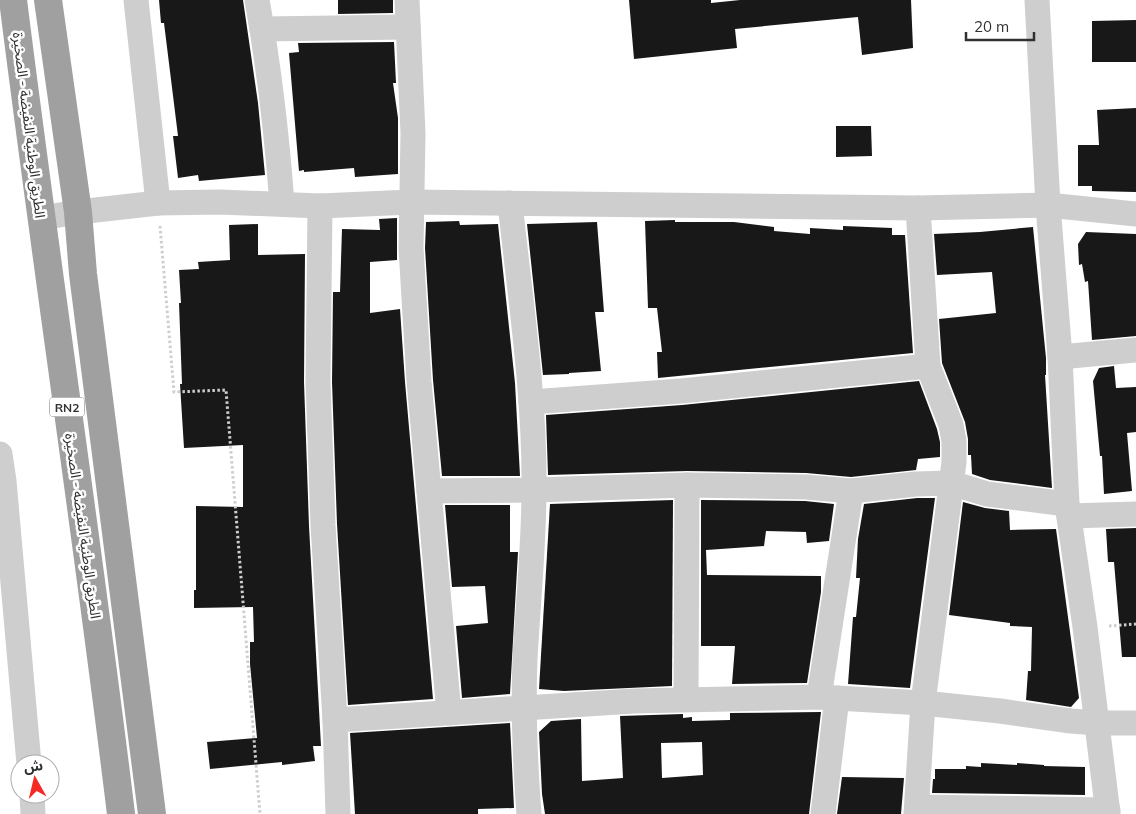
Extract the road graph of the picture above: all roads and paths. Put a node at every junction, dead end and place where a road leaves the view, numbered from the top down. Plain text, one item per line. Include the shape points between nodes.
1 (13, 0) edge
2 (48, 0) edge
3 (136, 0) edge
4 (256, 0) edge
5 (408, 0) edge
6 (1037, 0) edge
7 (408, 27) junction
8 (262, 29) junction
9 (411, 202) junction
10 (158, 203) junction
11 (510, 203) junction
12 (282, 204) junction
13 (1048, 205) junction
14 (320, 206) junction
15 (918, 208) junction
16 (78, 212) junction
17 (1136, 214) edge
18 (41, 218) junction
19 (1136, 350) edge
20 (1060, 356) junction
21 (928, 366) junction
22 (531, 402) junction
23 (0, 454) edge
24 (951, 483) junction
25 (687, 484) junction
26 (534, 490) junction
27 (428, 491) junction
28 (852, 491) junction
29 (1068, 510) junction
30 (1136, 514) edge
31 (828, 697) junction
32 (686, 699) junction
33 (923, 703) junction
34 (525, 707) junction
35 (449, 713) junction
36 (335, 720) junction
37 (1097, 723) junction
38 (1136, 723) edge
39 (28, 754) edge
40 (916, 811) edge
41 (1108, 812) edge
42 (122, 814) edge
43 (152, 814) edge
44 (260, 814) edge
45 (338, 814) edge
46 (529, 814) edge
47 (823, 814) edge

1 - 18 highway, الطريق الوطنية النفيضة - الصخيرة / RN2
2 - 16 highway, RN2
3 - 10 street
4 - 8 street
5 - 7 street
6 - 13 street
7 - 8 street
7 - 9 street via 413,133
8 - 12 street
9 - 11 street
9 - 14 street
9 - 27 street via 411,248
10 - 12 street
10 - 16 street
10 - 44 path via 174,392 226,390
11 - 15 street
11 - 22 street
12 - 14 street
13 - 15 street
13 - 17 street
13 - 20 street
14 - 36 street via 318,392 322,525
15 - 21 street
16 - 18 street
16 - 43 highway, RN2 via 83,274
18 - 42 highway, الطريق الوطنية النفيضة - الصخيرة / RN2
19 - 20 street
20 - 29 street
21 - 22 street via 681,391
21 - 24 street via 951,425 954,441
22 - 26 street
23 - 39 street
24 - 28 street
24 - 29 street via 987,494
24 - 33 street
25 - 26 street
25 - 28 street
25 - 32 street
26 - 27 street
26 - 34 street
27 - 35 street
28 - 31 street
29 - 30 street
29 - 37 street
31 - 32 street
31 - 33 street
31 - 47 street
32 - 34 street
33 - 37 street
33 - 40 street
34 - 35 street
34 - 46 street
35 - 36 street
36 - 45 street
37 - 38 street
37 - 41 street
40 - 41 street

